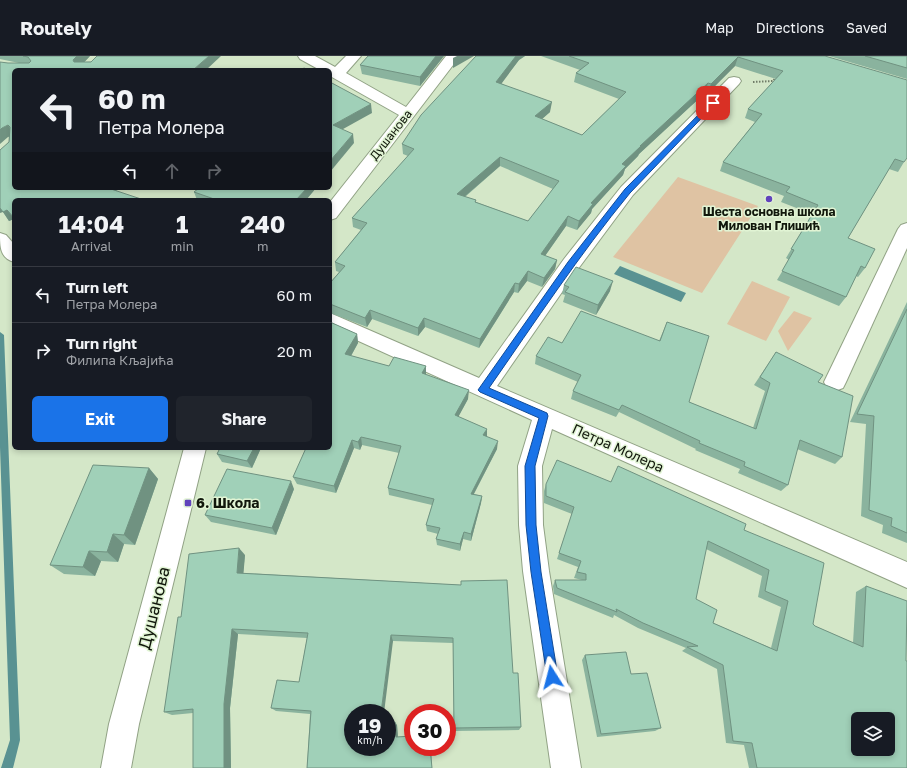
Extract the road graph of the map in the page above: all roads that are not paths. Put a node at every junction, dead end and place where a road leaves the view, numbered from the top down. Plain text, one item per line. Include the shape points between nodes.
1 (305, 56) edge
2 (354, 56) edge
3 (453, 56) edge
4 (326, 68) edge
5 (332, 71) edge
6 (337, 74) junction
7 (734, 81) road end
8 (408, 114) junction
9 (332, 211) edge
10 (907, 229) edge
11 (0, 239) edge
12 (12, 254) edge
13 (332, 321) edge
14 (835, 382) dead end
15 (483, 390) junction
16 (544, 416) junction
17 (194, 450) edge
18 (907, 575) edge
19 (116, 768) edge
20 (566, 768) edge

1 - 4 street
2 - 6 street
3 - 8 street, Душанова
5 - 6 street
6 - 8 street
7 - 15 street via 619,201 571,264
8 - 9 street, Душанова
10 - 14 street
11 - 12 street
13 - 15 street, Петра Молера
15 - 16 street, Петра Молера
16 - 18 street, Петра Молера
16 - 20 street via 530,466 531,525
17 - 19 street, Душанова via 124,724

